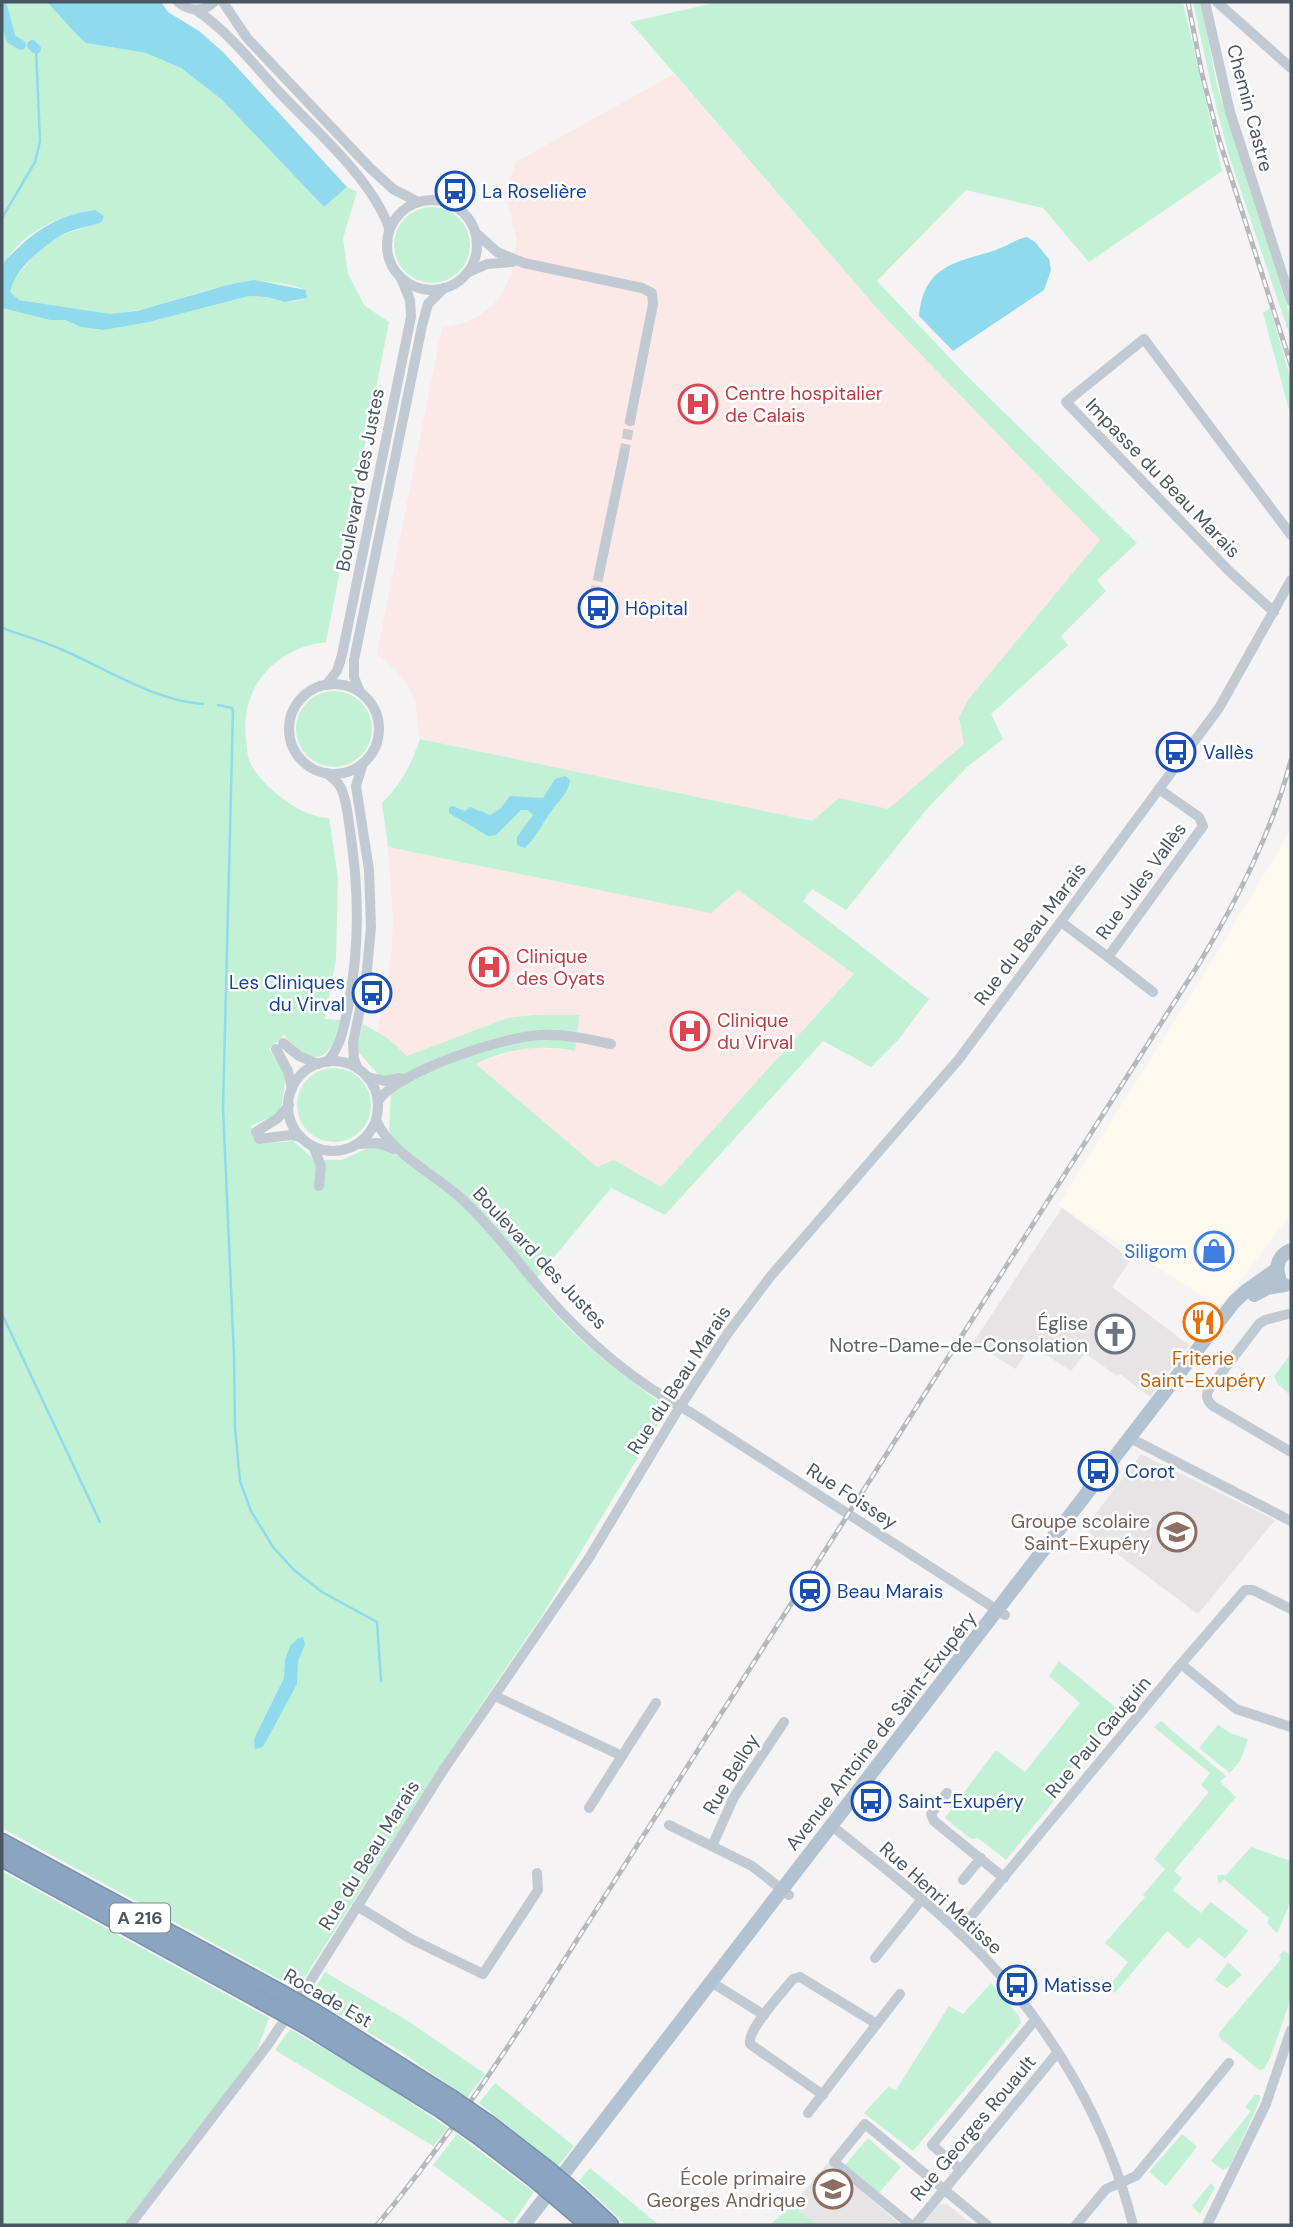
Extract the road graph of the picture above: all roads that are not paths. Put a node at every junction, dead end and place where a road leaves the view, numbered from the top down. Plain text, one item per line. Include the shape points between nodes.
1 (178, 2) edge
2 (215, 2) edge
3 (223, 2) edge
4 (1205, 2) edge
5 (1217, 2) edge
6 (195, 10) junction
7 (1291, 68) edge
8 (418, 202) junction
9 (389, 228) junction
10 (475, 233) junction
11 (524, 263) junction
12 (467, 272) junction
13 (401, 278) junction
14 (444, 288) junction
15 (1291, 301) edge
16 (630, 421) tunnel mouth
17 (624, 454) tunnel mouth
18 (1291, 535) edge
19 (599, 574) tunnel mouth
20 (1291, 580) edge
21 (1274, 612) junction
22 (326, 685) junction
23 (360, 692) junction
24 (363, 763) junction
25 (326, 773) junction
26 (1159, 789) junction
27 (1061, 922) junction
28 (1108, 957) junction
29 (1153, 992) dead end
30 (611, 1044) dead end
31 (322, 1063) junction
32 (358, 1069) junction
33 (420, 1072) junction
34 (368, 1077) junction
35 (292, 1089) junction
36 (378, 1101) junction
37 (289, 1105) junction
38 (376, 1120) junction
39 (301, 1137) junction
40 (356, 1145) junction
41 (313, 1146) junction
42 (338, 1151) junction
43 (409, 1157) junction
44 (1291, 1251) edge
45 (1277, 1269) junction
46 (1288, 1287) edge
47 (1288, 1314) dead end
48 (680, 1407) junction
49 (1133, 1440) junction
50 (1291, 1452) edge
51 (1291, 1521) edge
52 (1291, 1609) edge
53 (1001, 1613) junction
54 (1181, 1664) junction
55 (495, 1696) junction
56 (656, 1703) dead end
57 (784, 1721) dead end
58 (1291, 1727) edge
59 (622, 1756) junction
60 (947, 1793) dead end
61 (589, 1808) dead end
62 (669, 1825) dead end
63 (835, 1828) junction
64 (2, 1842) edge
65 (712, 1846) junction
66 (2, 1858) edge
67 (981, 1858) junction
68 (537, 1873) dead end
69 (1004, 1878) junction
70 (963, 1881) dead end
71 (785, 1893) junction
72 (922, 1899) junction
73 (357, 1906) junction
74 (958, 1932) junction
75 (875, 1958) dead end
76 (715, 1984) junction
77 (900, 1994) dead end
78 (275, 1999) junction
79 (764, 2015) junction
80 (1035, 2020) junction
81 (877, 2024) junction
82 (1291, 2031) edge
83 (1058, 2052) junction
84 (1229, 2063) dead end
85 (823, 2095) junction
86 (808, 2113) dead end
87 (961, 2170) junction
88 (1120, 2183) junction
89 (944, 2190) junction
90 (574, 2202) junction
91 (983, 2222) edge
92 (130, 2225) edge
93 (524, 2225) edge
94 (534, 2225) edge
95 (589, 2225) edge
96 (610, 2225) edge
97 (913, 2225) edge
98 (1076, 2225) edge
99 (1133, 2225) edge
100 (1207, 2225) edge

1 - 6 street
2 - 6 street
3 - 8 street via 243,33 376,175
4 - 15 street, Chemin Castre via 1230,112
5 - 7 street
6 - 9 street via 224,33 361,180
8 - 9 street via 402,210
8 - 10 street via 438,200 455,205 468,217
9 - 13 street via 388,256
10 - 11 street via 497,253
10 - 12 street via 477,251
11 - 12 street via 492,263
11 - 16 street via 652,293
12 - 14 street
13 - 14 street via 421,289
13 - 22 street, Boulevard des Justes via 411,317 342,655
14 - 23 street, Boulevard des Justes via 428,304 422,326 354,660
17 - 19 street
18 - 21 street, Impasse du Beau Marais via 1144,339 1066,402 1241,584
20 - 21 street, Rue du Beau Marais
21 - 26 street, Rue du Beau Marais via 1225,698
22 - 23 street
22 - 25 street via 297,704 289,729 300,758
23 - 24 street via 372,705 379,728 374,748
24 - 25 street via 344,772
24 - 32 street via 356,786 369,870 371,927 354,1043
25 - 31 street via 338,783 345,802 358,915 348,1007 339,1043
26 - 27 street, Rue du Beau Marais
26 - 28 street, Rue Jules Vallès via 1199,817 1203,826
27 - 28 street, Rue Jules Vallès
27 - 48 street, Rue du Beau Marais via 949,1072 760,1290
28 - 29 street
30 - 33 street via 566,1036 526,1036
31 - 32 street via 340,1062
31 - 35 street via 301,1075
31 - 35 street via 279,1046
32 - 34 street
33 - 34 street via 385,1081
33 - 36 street via 390,1088
34 - 36 street
35 - 37 street
36 - 38 street
37 - 39 street via 291,1122
37 - 39 street via 258,1135
38 - 40 street
38 - 43 street, Boulevard des Justes via 386,1138
39 - 41 street
40 - 42 street
40 - 43 street, Boulevard des Justes via 382,1144
41 - 42 street
41 - 42 street via 321,1166 319,1186
43 - 48 street, Boulevard des Justes via 466,1202 596,1345
44 - 45 main road, Avenue Antoine de Saint-Exupéry via 1281,1257
45 - 46 main road
45 - 49 main road, Avenue Antoine de Saint-Exupéry via 1237,1298
46 - 49 main road, Avenue Antoine de Saint-Exupéry via 1266,1289 1245,1302
47 - 50 street via 1259,1324 1207,1395 1213,1406
48 - 53 street, Rue Foissey
48 - 55 street, Rue du Beau Marais via 589,1558
49 - 51 street
49 - 53 main road, Avenue Antoine de Saint-Exupéry
52 - 54 street, Rue Paul Gauguin via 1245,1590
53 - 63 main road, Avenue Antoine de Saint-Exupéry
54 - 58 street via 1236,1709
54 - 69 street, Rue Paul Gauguin
55 - 59 street
55 - 73 street, Rue du Beau Marais
56 - 59 street
57 - 65 street, Rue Belloy via 734,1797
59 - 61 street
60 - 67 street via 931,1815 934,1821
62 - 65 street
63 - 71 main road, Avenue Antoine de Saint-Exupéry
63 - 72 street, Rue Henri Matisse
64 - 78 highway, Rocade Est / A 216
65 - 71 street via 752,1866
66 - 78 highway, Rocade Est / A 216
67 - 69 street
67 - 70 street
68 - 73 street via 538,1890 483,1974
69 - 74 street, Rue Paul Gauguin
71 - 76 main road, Avenue Antoine de Saint-Exupéry
72 - 74 street, Rue Henri Matisse
72 - 75 street
73 - 92 street, Rue du Beau Marais via 267,2046
74 - 80 street, Rue Henri Matisse
76 - 79 street
76 - 93 main road, Avenue Antoine de Saint-Exupéry
76 - 94 main road, Avenue Antoine de Saint-Exupéry
77 - 81 street
78 - 90 highway, Rocade Est / A 216, bridge via 447,2104
79 - 81 street via 793,1979 804,1978
79 - 85 street via 749,2038 752,2048
80 - 83 street, Rue Henri Matisse
80 - 87 street via 932,2145
81 - 85 street
82 - 100 street via 1266,2104
83 - 87 street, Rue Georges Rouault
83 - 88 street, Rue Henri Matisse via 1097,2124
84 - 88 street via 1139,2173
85 - 86 street
87 - 89 street, Rue Georges Rouault
88 - 98 street via 1107,2189
88 - 99 street, Rue Henri Matisse
89 - 91 street
89 - 97 street, Rue Georges Rouault
89 - 97 street via 865,2124 834,2162
90 - 95 highway, Rocade Est / A 216
90 - 96 highway, Rocade Est / A 216

